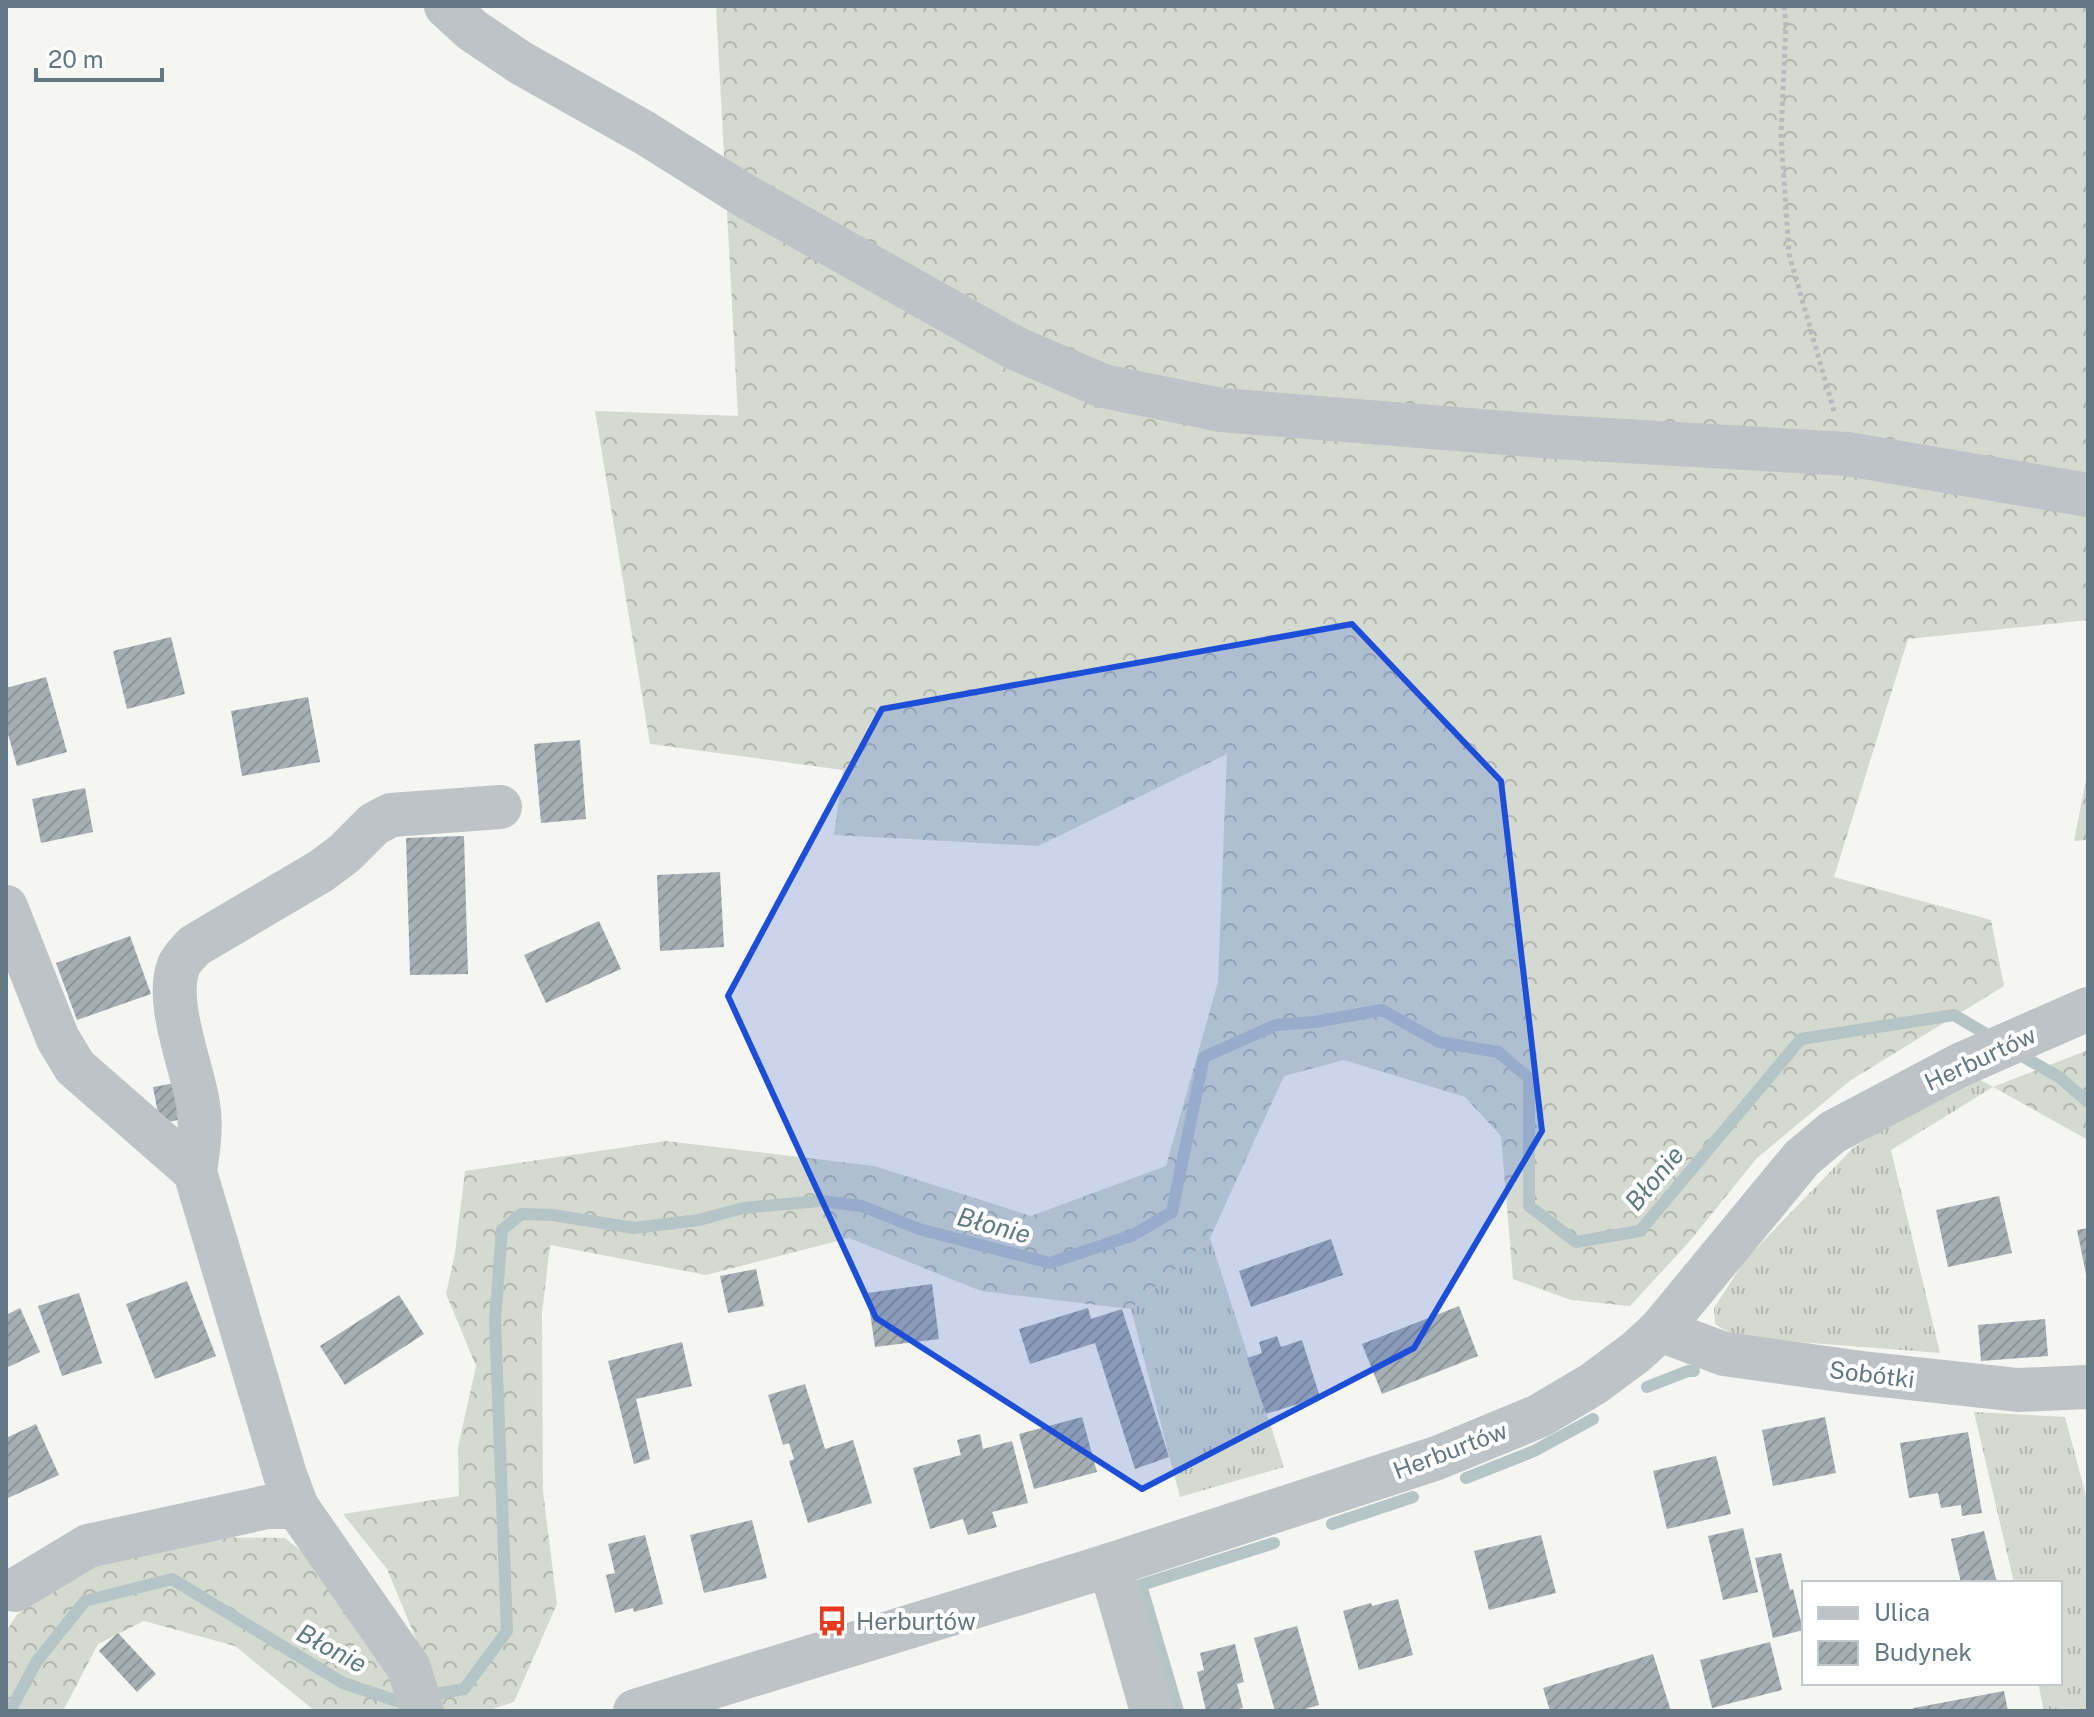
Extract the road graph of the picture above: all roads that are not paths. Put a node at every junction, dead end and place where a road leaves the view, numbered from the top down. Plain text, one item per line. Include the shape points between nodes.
1 (446, 6) edge
2 (2088, 495) edge
3 (500, 807) dead end
4 (6, 907) edge
5 (2074, 1015) edge
6 (195, 1172) junction
7 (1660, 1330) junction
8 (2088, 1387) edge
9 (297, 1507) junction
10 (1110, 1565) junction
11 (15, 1590) dead end
12 (422, 1711) edge
13 (635, 1711) edge
14 (1152, 1711) edge

1 - 2 street via 521,63 745,196 1015,348 1103,386 1221,410 1847,454
3 - 6 street via 391,815 321,871 213,933 187,954 174,986 198,1105
4 - 6 street via 58,1039 75,1067
5 - 7 street, Herburtów via 1960,1065 1833,1132 1802,1158
6 - 9 street
7 - 8 street, Sobótki via 1724,1354 1862,1373 2018,1390
7 - 10 street, Herburtów via 1593,1384 1539,1416 1437,1458
9 - 11 street via 267,1507 88,1546
9 - 12 street via 409,1668
10 - 13 street, Herburtów
10 - 14 street

